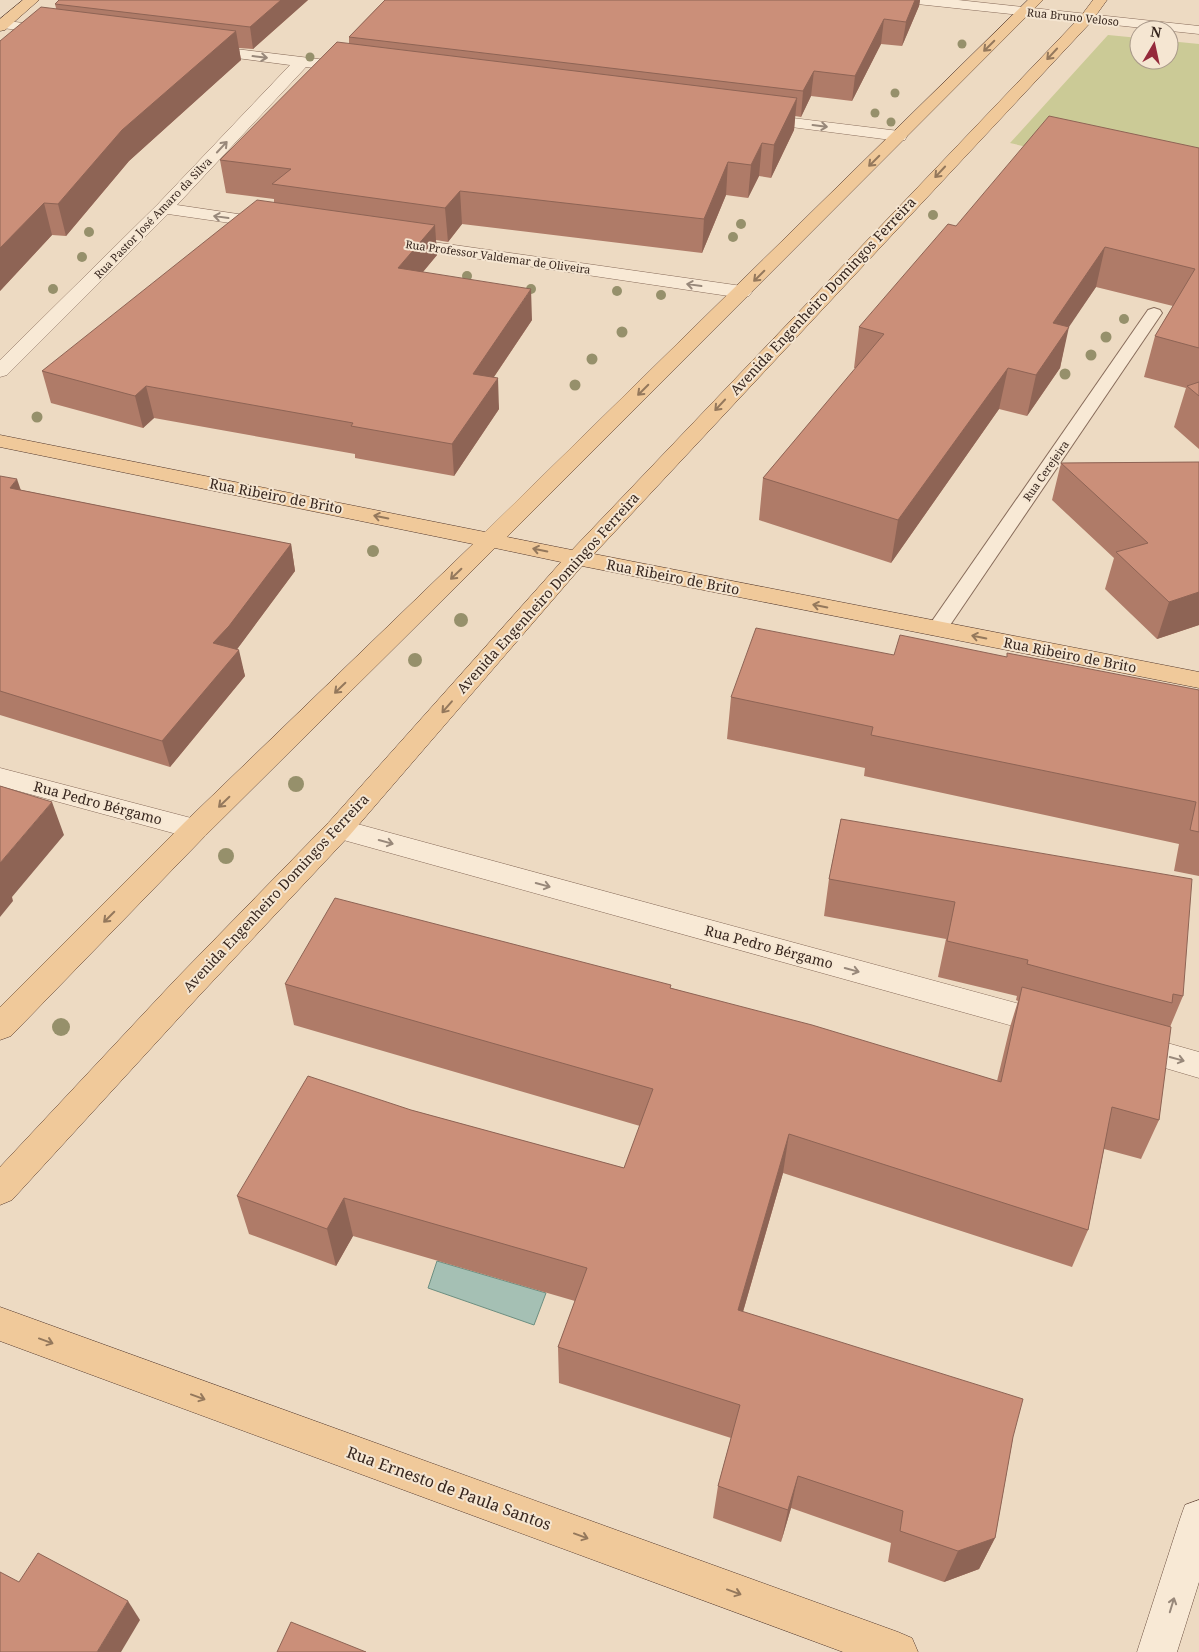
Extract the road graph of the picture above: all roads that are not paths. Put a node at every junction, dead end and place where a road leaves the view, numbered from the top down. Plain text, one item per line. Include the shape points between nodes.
1 (32, 0) edge
2 (916, 0) edge
3 (1100, 0) edge
4 (1030, 6) edge
5 (1086, 19) junction
6 (2, 25) edge
7 (1199, 30) edge
8 (71, 33) edge
9 (187, 48) edge
10 (302, 62) junction
11 (371, 71) edge
12 (743, 117) edge
13 (899, 136) junction
14 (164, 208) junction
15 (292, 227) edge
16 (380, 240) edge
17 (742, 292) junction
18 (1154, 313) dead end
19 (0, 371) edge
20 (0, 441) edge
21 (491, 540) junction
22 (577, 558) junction
23 (937, 629) junction
24 (1199, 680) edge
25 (0, 777) edge
26 (196, 829) junction
27 (339, 829) junction
28 (0, 1027) edge
29 (1075, 1031) edge
30 (1104, 1039) edge
31 (1199, 1065) edge
32 (0, 1190) edge
33 (0, 1324) edge
34 (1199, 1519) edge
35 (898, 1652) edge
36 (1157, 1652) edge

1 - 6 main road
2 - 4 street, Rua Bruno Veloso
3 - 5 main road, Avenida Engenheiro Domingos Ferreira
4 - 5 street, Rua Bruno Veloso
4 -> 13 main road
5 - 7 street, Rua Bruno Veloso
5 -> 22 main road, Avenida Engenheiro Domingos Ferreira
6 - 8 street
9 -> 10 street
10 - 11 street
14 -> 10 street, Rua Pastor José Amaro da Silva
12 -> 13 street
13 -> 17 main road
15 -> 14 street
14 - 19 street, Rua Pastor José Amaro da Silva
17 -> 16 street, Rua Professor Valdemar de Oliveira
17 -> 21 main road
18 - 23 lane, Rua Cerejeira
21 -> 20 main road, Rua Ribeiro de Brito
22 -> 21 main road, Rua Ribeiro de Brito
21 -> 26 main road
23 -> 22 main road, Rua Ribeiro de Brito
22 -> 27 main road, Avenida Engenheiro Domingos Ferreira
24 -> 23 main road, Rua Ribeiro de Brito
25 - 26 street, Rua Pedro Bérgamo
26 -> 28 main road
27 -> 29 street, Rua Pedro Bérgamo
27 - 32 main road, Avenida Engenheiro Domingos Ferreira
30 -> 31 street
33 -> 35 main road, Rua Ernesto de Paula Santos
36 -> 34 street

